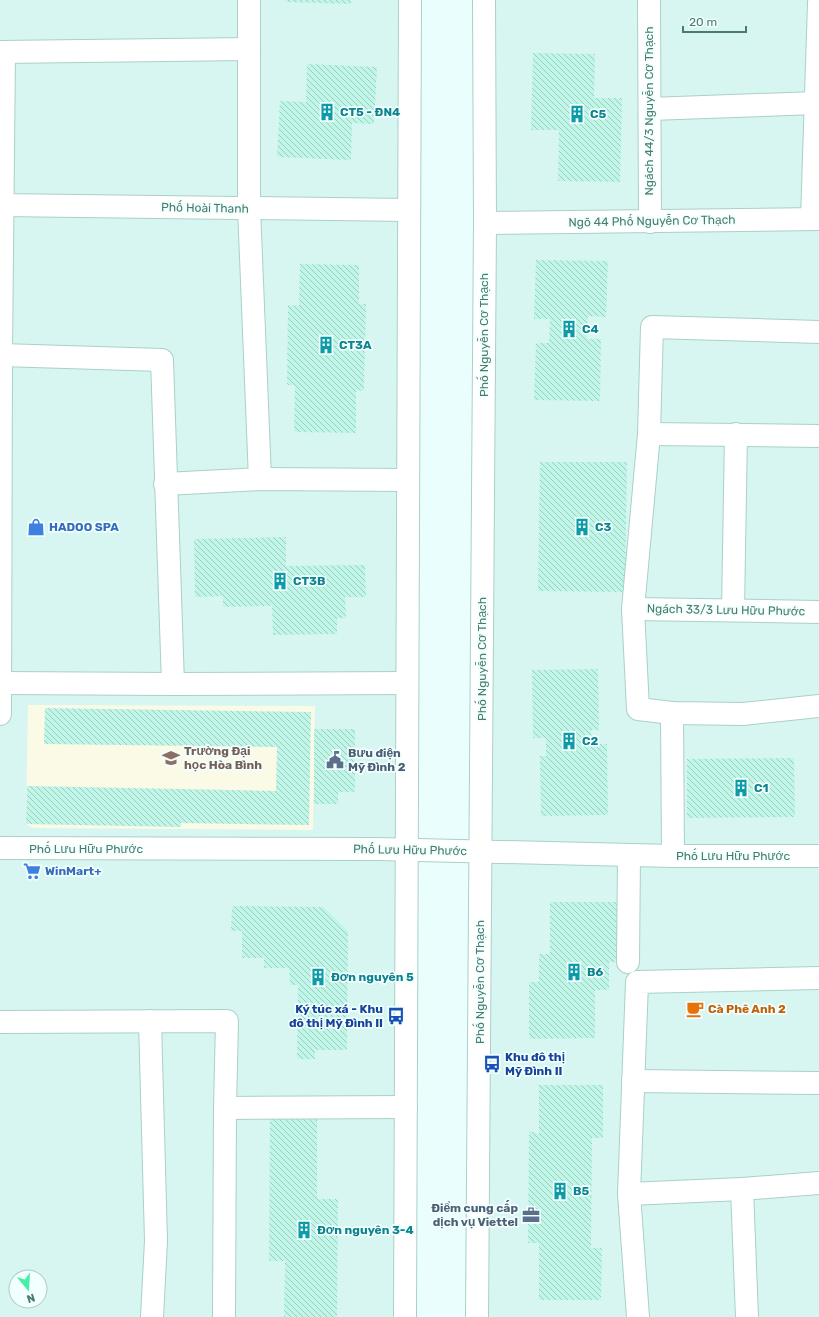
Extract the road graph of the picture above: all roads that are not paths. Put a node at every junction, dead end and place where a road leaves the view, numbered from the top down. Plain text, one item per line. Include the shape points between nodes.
1 (249, 0) edge
2 (410, 0) edge
3 (484, 0) edge
4 (649, 0) edge
5 (819, 3) edge
6 (249, 49) junction
7 (2, 52) edge
8 (816, 103) junction
9 (650, 109) junction
10 (1, 205) edge
11 (249, 208) junction
12 (409, 210) junction
13 (815, 219) edge
14 (650, 222) junction
15 (485, 223) junction
16 (819, 332) edge
17 (0, 355) edge
18 (649, 434) junction
19 (736, 434) junction
20 (819, 436) edge
21 (260, 479) junction
22 (408, 480) junction
23 (165, 484) junction
24 (633, 609) junction
25 (733, 610) junction
26 (819, 612) edge
27 (0, 683) edge
28 (408, 683) junction
29 (173, 684) junction
30 (819, 706) edge
31 (672, 713) junction
32 (0, 714) edge
33 (0, 848) edge
34 (407, 850) junction
35 (481, 851) junction
36 (630, 855) junction
37 (673, 856) junction
38 (819, 856) edge
39 (632, 972) junction
40 (819, 978) edge
41 (150, 1021) junction
42 (0, 1022) edge
43 (633, 1081) junction
44 (819, 1082) edge
45 (406, 1106) junction
46 (225, 1108) junction
47 (819, 1183) edge
48 (742, 1189) junction
49 (629, 1194) junction
50 (152, 1317) edge
51 (224, 1317) edge
52 (405, 1317) edge
53 (477, 1317) edge
54 (638, 1317) edge
55 (747, 1317) edge

1 - 6 street
2 - 12 street
3 - 15 street, Phố Nguyễn Cơ Thạch
4 - 9 street, Ngách 44/3 Nguyễn Cơ Thạch
5 - 8 street
6 - 7 street
6 - 11 street
7 - 10 street
8 - 9 street
8 - 13 street
9 - 14 street, Ngách 44/3 Nguyễn Cơ Thạch
10 - 11 street, Phố Hoài Thanh
10 - 17 street
11 - 12 street, Phố Hoài Thanh
11 - 21 street
12 - 22 street
13 - 14 street, Ngõ 44 Phố Nguyễn Cơ Thạch
14 - 15 street, Ngõ 44 Phố Nguyễn Cơ Thạch
15 - 35 street, Phố Nguyễn Cơ Thạch
16 - 18 street via 652,327
17 - 23 street via 162,360
17 - 27 street
18 - 19 street
18 - 24 street
19 - 20 street
19 - 25 street
21 - 22 street
21 - 23 street
22 - 28 street
23 - 29 street
24 - 25 street, Ngách 33/3 Lưu Hữu Phước
24 - 31 street via 638,709
25 - 26 street, Ngách 33/3 Lưu Hữu Phước
27 - 29 street
27 - 32 street
28 - 29 street
28 - 34 street
30 - 31 street via 743,714
31 - 37 street
33 - 34 street, Phố Lưu Hữu Phước
34 - 35 street, Phố Lưu Hữu Phước
34 - 45 street
35 - 36 street, Phố Lưu Hữu Phước
35 - 53 street, Phố Nguyễn Cơ Thạch
36 - 37 street, Phố Lưu Hữu Phước
36 - 39 street
37 - 38 street, Phố Lưu Hữu Phước
39 - 40 street
39 - 43 street
41 - 42 street
41 - 46 street via 228,1021
41 - 50 street via 156,1241
43 - 44 street
43 - 49 street
45 - 46 street
45 - 52 street
46 - 51 street
47 - 48 street
48 - 49 street
48 - 55 street
49 - 54 street

